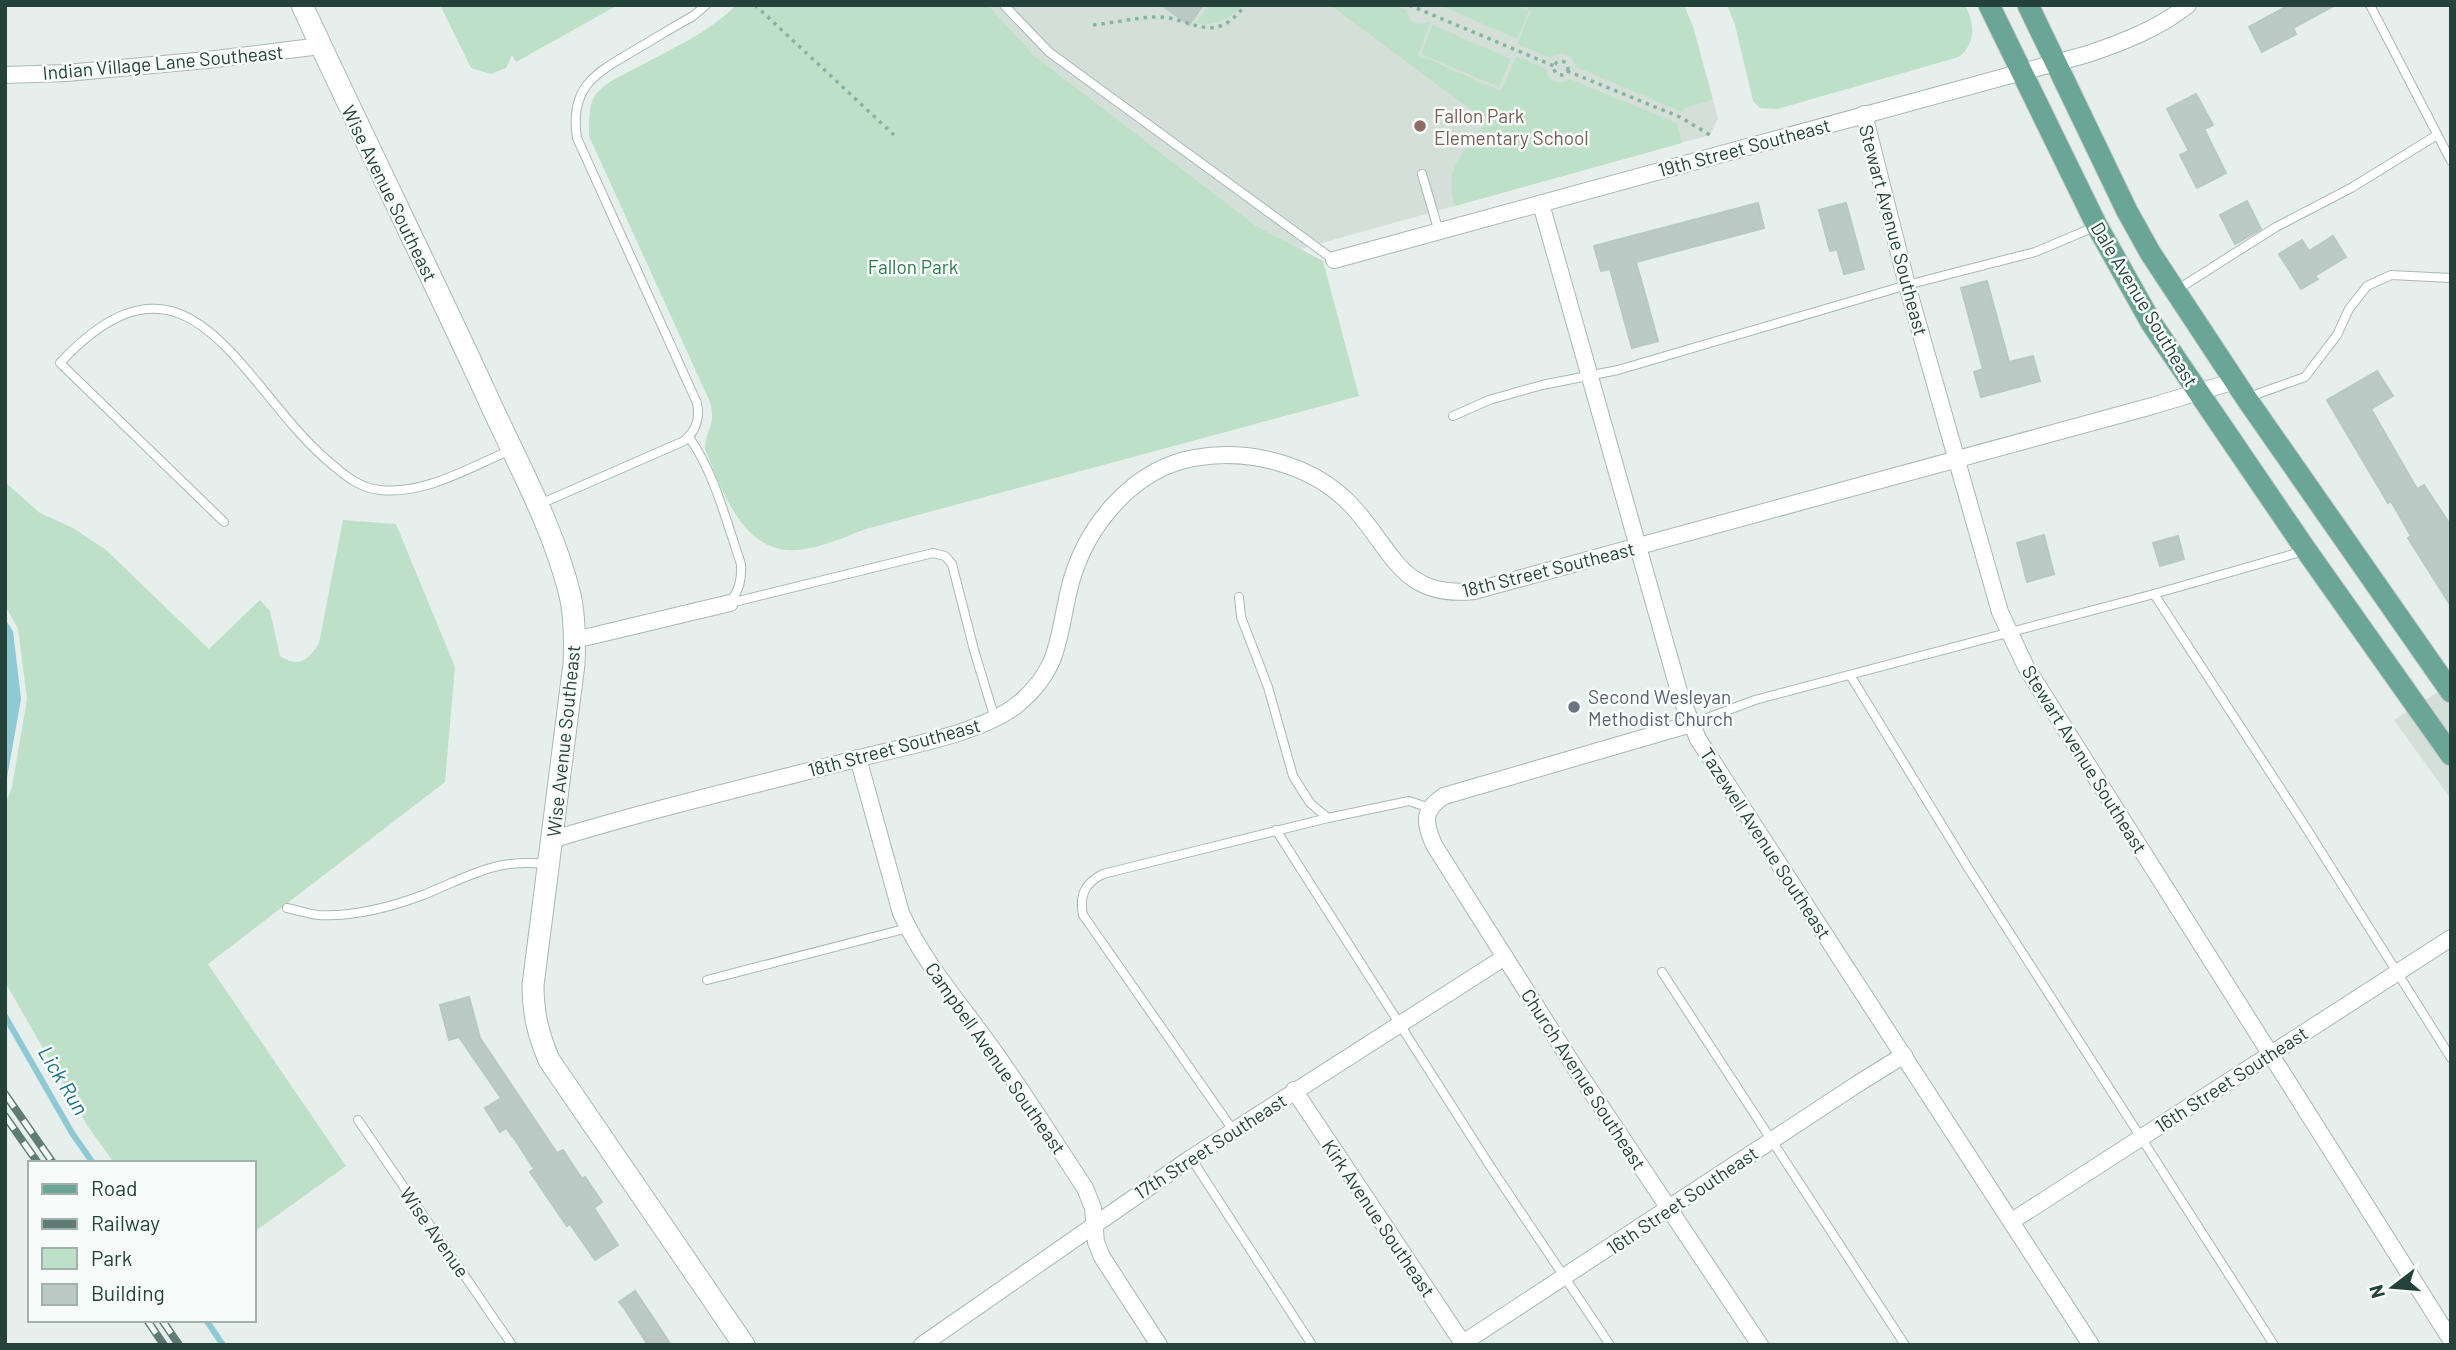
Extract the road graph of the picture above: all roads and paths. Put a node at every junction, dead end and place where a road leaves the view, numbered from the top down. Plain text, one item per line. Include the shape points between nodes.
1 (302, 5) edge
2 (706, 5) edge
3 (755, 5) edge
4 (1004, 5) edge
5 (1245, 5) edge
6 (1409, 5) edge
7 (1989, 5) edge
8 (2028, 5) edge
9 (2188, 5) edge
10 (2370, 5) edge
11 (1093, 25) dead end
12 (321, 46) junction
13 (2056, 63) junction
14 (1554, 66) junction
15 (1567, 71) junction
16 (2022, 72) junction
17 (5, 75) edge
18 (1864, 114) junction
19 (894, 135) dead end
20 (1710, 135) dead end
21 (2437, 135) junction
22 (2451, 161) edge
23 (1422, 174) dead end
24 (1541, 204) junction
25 (2097, 226) junction
26 (1438, 232) junction
27 (1334, 260) joint
28 (2451, 278) edge
29 (1907, 285) junction
30 (2174, 292) junction
31 (1590, 376) junction
32 (2240, 389) junction
33 (2197, 392) junction
34 (1453, 415) dead end
35 (689, 437) junction
36 (511, 450) junction
37 (1958, 460) junction
38 (537, 505) junction
39 (224, 522) dead end
40 (1639, 547) junction
41 (2306, 550) junction
42 (2154, 594) junction
43 (1239, 597) dead end
44 (730, 603) junction
45 (2008, 632) junction
46 (575, 640) junction
47 (1850, 675) junction
48 (2451, 692) edge
49 (995, 719) junction
50 (1691, 724) junction
51 (2451, 755) edge
52 (858, 758) junction
53 (1430, 808) junction
54 (1328, 818) junction
55 (1276, 830) junction
56 (551, 840) junction
57 (549, 864) junction
58 (287, 908) dead end
59 (908, 928) junction
60 (2451, 938) edge
61 (1505, 957) junction
62 (1661, 971) dead end
63 (2398, 973) junction
64 (707, 980) dead end
65 (1401, 1024) junction
66 (2270, 1054) junction
67 (1904, 1055) junction
68 (2451, 1058) edge
69 (1294, 1090) junction
70 (358, 1120) dead end
71 (1233, 1130) junction
72 (2140, 1138) junction
73 (1772, 1140) junction
74 (1191, 1158) junction
75 (1669, 1208) junction
76 (2011, 1221) junction
77 (1095, 1223) junction
78 (1566, 1277) junction
79 (2451, 1340) edge
80 (925, 1344) edge
81 (1462, 1344) edge
82 (512, 1345) edge
83 (744, 1345) edge
84 (1159, 1345) edge
85 (1312, 1345) edge
86 (1610, 1345) edge
87 (1760, 1345) edge
88 (1905, 1345) edge
89 (2091, 1345) edge
90 (2274, 1345) edge

1 - 12 street, Wise Avenue Southeast
2 - 35 lane via 599,71 582,91 574,121 577,138 697,403 697,426
3 - 19 path
4 - 27 lane via 1049,52
5 - 11 path via 1235,18 1215,27 1156,17
6 - 14 path
7 - 16 main road, Dale Avenue Southeast
8 - 13 main road, Dale Avenue Southeast
9 - 13 street, 19th Street Southeast via 2133,38
10 - 21 lane
12 - 17 street, Indian Village Lane Southeast via 194,62
12 - 36 street, Wise Avenue Southeast
13 - 16 street, 19th Street Southeast
13 - 30 main road, Dale Avenue Southeast via 2127,211
14 - 15 path via 1558,75
14 - 15 path via 1564,62
15 - 20 path via 1680,117
16 - 18 street, 19th Street Southeast
16 - 25 main road, Dale Avenue Southeast
18 - 24 street, 19th Street Southeast
18 - 29 street, Stewart Avenue Southeast
21 - 22 lane
21 - 30 lane via 2276,227
23 - 26 lane
24 - 26 street, 19th Street Southeast
24 - 31 street, Tazewell Avenue Southeast
25 - 29 lane via 2035,252
25 - 33 main road, Dale Avenue Southeast via 2126,281
26 - 27 street, 19th Street Southeast
28 - 32 lane via 2391,275 2367,286 2305,377
29 - 31 lane
29 - 37 street, Stewart Avenue Southeast
30 - 32 main road, Dale Avenue Southeast
31 - 34 lane via 1489,400
31 - 40 street, Tazewell Avenue Southeast
32 - 33 street, 18th Street Southeast
32 - 48 main road, Dale Avenue Southeast
33 - 37 street, 18th Street Southeast
33 - 41 main road, Dale Avenue Southeast
35 - 38 lane
35 - 44 lane via 715,487 741,564 742,576
36 - 38 street, Wise Avenue Southeast
36 - 39 lane via 415,489 378,490 354,483 317,453 208,328 183,314 158,309 105,322 60,363
37 - 40 street, 18th Street Southeast
37 - 45 street, Stewart Avenue Southeast
38 - 46 street, Wise Avenue Southeast via 561,562
40 - 49 street, 18th Street Southeast via 1475,591 1437,590 1392,561 1350,503 1300,470 1243,455 1191,459 1164,467 1116,501 1085,548 1072,581 1057,651 1046,674 1015,707
40 - 50 street, Tazewell Avenue Southeast
41 - 42 lane
41 - 51 main road, Dale Avenue Southeast
42 - 45 lane
42 - 63 lane
43 - 54 lane via 1247,637 1268,687 1293,776 1310,803
44 - 46 street
44 - 49 lane via 933,553 945,556 952,564
45 - 47 lane
45 - 66 street, Stewart Avenue Southeast
46 - 56 street, Wise Avenue Southeast
47 - 50 lane via 1755,700
47 - 72 lane
49 - 52 street, 18th Street Southeast
50 - 53 street via 1444,796
50 - 67 street, Tazewell Avenue Southeast
52 - 56 street, 18th Street Southeast
52 - 59 street, Campbell Avenue Southeast
53 - 54 lane via 1409,801
53 - 61 street, Church Avenue Southeast via 1426,827 1434,845
54 - 55 lane
55 - 65 lane
55 - 71 lane via 1103,874 1084,889 1081,903 1083,915
56 - 57 street, Wise Avenue Southeast
57 - 58 lane via 499,864 421,896 339,915
57 - 83 street, Wise Avenue Southeast via 533,985 538,1036 549,1060
59 - 64 lane
59 - 77 street, Campbell Avenue Southeast via 1085,1188
60 - 63 street, 16th Street Southeast
61 - 65 street, 17th Street Southeast
61 - 75 street, Church Avenue Southeast
62 - 73 lane
63 - 66 street, 16th Street Southeast
63 - 68 lane
65 - 69 street, 17th Street Southeast
65 - 78 lane
66 - 72 street, 16th Street Southeast
66 - 79 street, Stewart Avenue Southeast
67 - 73 street, 16th Street Southeast
67 - 76 street, Tazewell Avenue Southeast
69 - 71 street, 17th Street Southeast
69 - 81 street, Kirk Avenue Southeast
70 - 82 lane, Wise Avenue
71 - 74 street, 17th Street Southeast
72 - 76 street, 16th Street Southeast
72 - 90 lane
73 - 75 street, 16th Street Southeast
73 - 88 lane
74 - 77 street, 17th Street Southeast
74 - 85 lane
75 - 78 street, 16th Street Southeast
75 - 87 street, Church Avenue Southeast
76 - 89 street, Tazewell Avenue Southeast
77 - 80 street, 17th Street Southeast
77 - 84 street, Campbell Avenue Southeast via 1102,1257
78 - 81 street, 16th Street Southeast
78 - 86 lane

